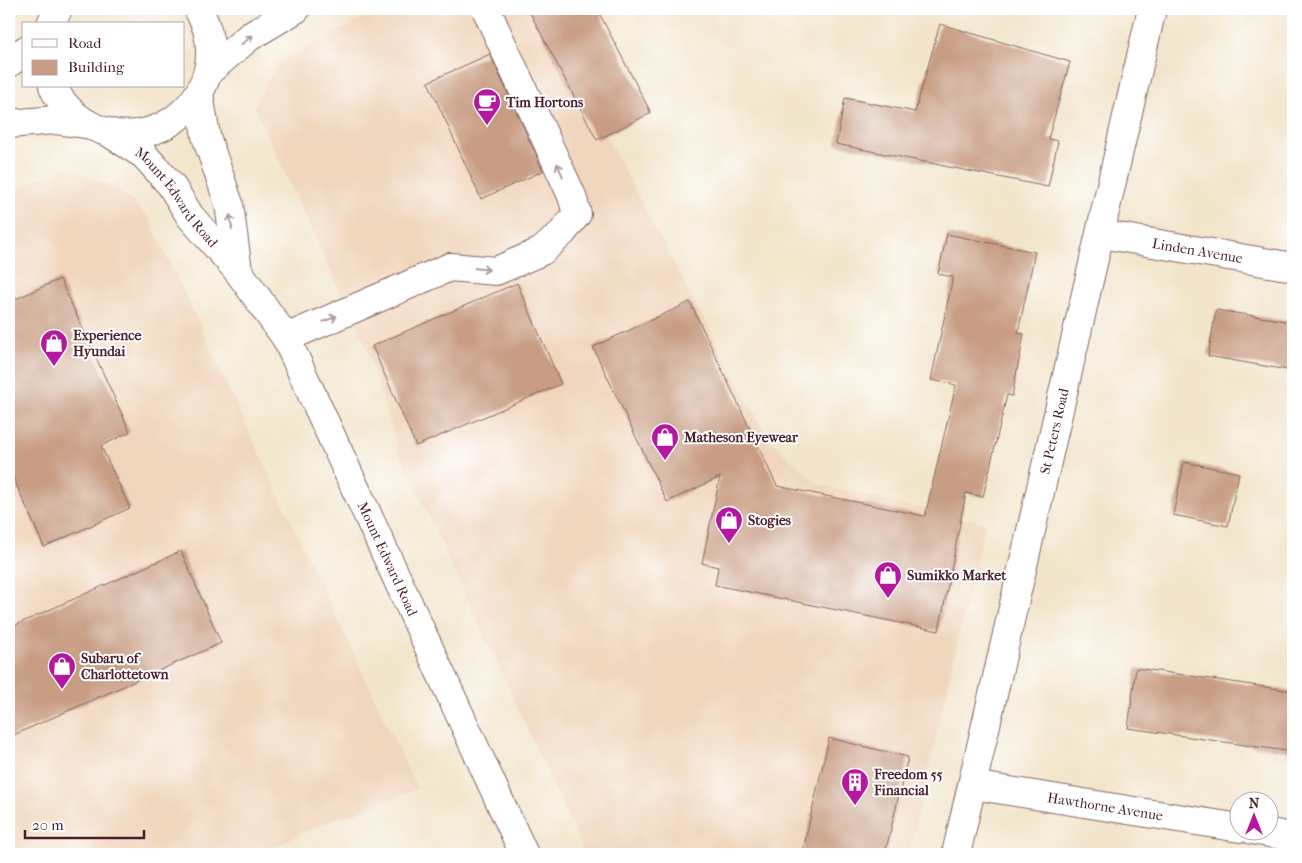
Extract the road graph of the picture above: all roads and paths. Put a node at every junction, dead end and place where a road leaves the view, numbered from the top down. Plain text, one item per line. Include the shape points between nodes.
1 (198, 9) edge
2 (296, 9) edge
3 (486, 9) edge
4 (1152, 9) edge
5 (22, 52) edge
6 (9, 63) edge
7 (204, 83) junction
8 (54, 88) edge
9 (9, 124) edge
10 (97, 128) junction
11 (1100, 234) junction
12 (1293, 267) edge
13 (238, 270) junction
14 (286, 338) junction
15 (972, 785) junction
16 (1230, 826) edge
17 (1280, 835) edge
18 (1293, 837) edge
19 (524, 854) edge
20 (956, 854) edge

1 - 7 street, Mount Edward Road via 205,22 210,47
7 -> 2 street via 249,37
14 -> 3 street via 450,267 496,270 542,251 577,214 572,196
4 - 11 street, St Peters Road
5 - 6 street
7 - 10 street via 182,115 160,128 134,135
13 -> 7 street, Mount Edward Road via 229,204 206,136
8 - 10 street, Mount Edward Road via 68,109
9 - 10 street via 56,120
10 - 13 street, Mount Edward Road via 144,155 172,185 190,216
11 - 12 street, Linden Avenue
11 - 15 street, St Peters Road
13 - 14 street, Mount Edward Road
14 - 19 street, Mount Edward Road
15 - 16 street, Hawthorne Avenue
15 - 20 street, St Peters Road
17 - 18 street

